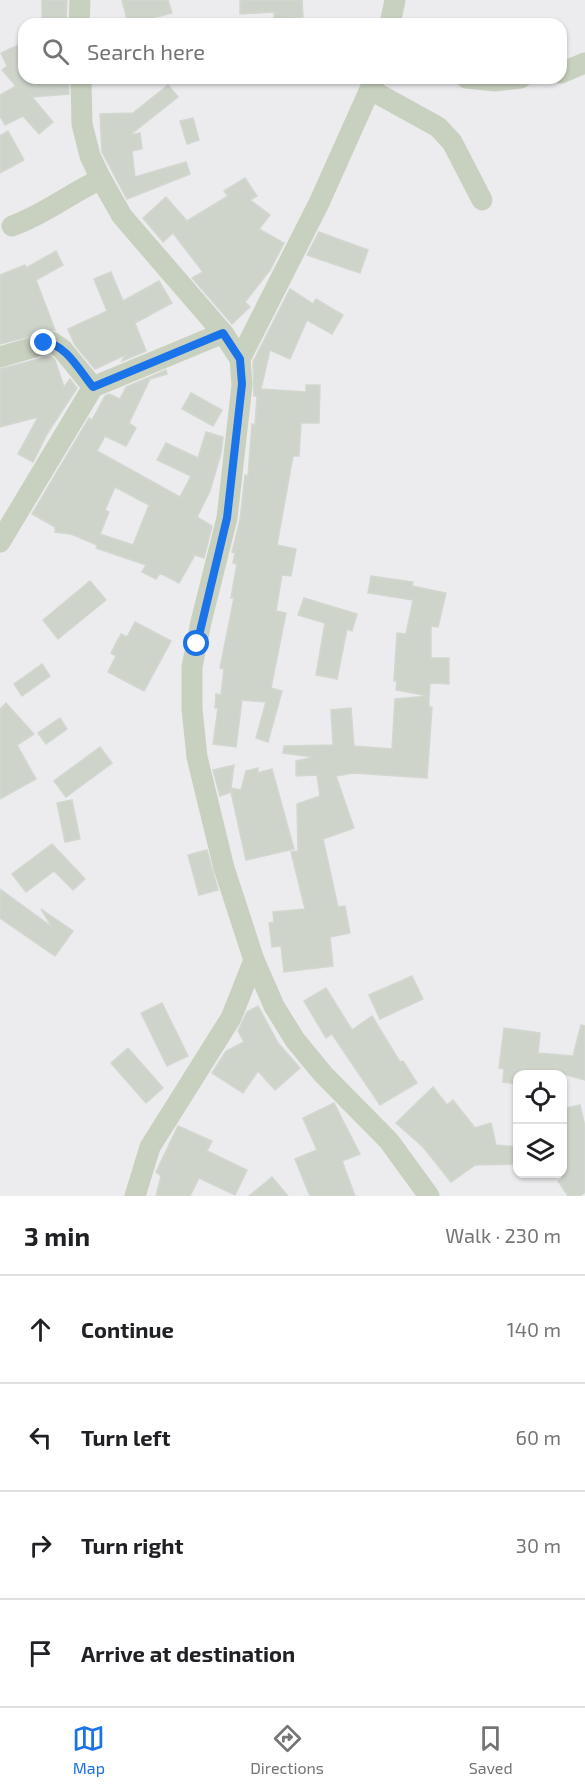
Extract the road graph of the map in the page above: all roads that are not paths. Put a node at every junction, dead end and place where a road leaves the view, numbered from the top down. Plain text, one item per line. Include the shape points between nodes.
1 (80, 0) edge
2 (395, 0) edge
3 (79, 18) edge
4 (391, 18) edge
5 (585, 63) edge
6 (567, 70) edge
7 (81, 84) edge
8 (373, 84) edge
9 (100, 179) junction
10 (482, 200) dead end
11 (12, 226) dead end
12 (223, 333) junction
13 (0, 357) edge
14 (240, 359) junction
15 (93, 387) junction
16 (0, 542) edge
17 (254, 960) junction
18 (135, 1196) edge
19 (429, 1196) edge

1 - 3 street
2 - 4 street
5 - 6 street
7 - 9 street via 82,124
8 - 10 street via 438,127 452,142
8 - 14 street via 319,203
9 - 11 street via 39,217
9 - 12 street via 122,216
12 - 14 street
12 - 15 street
13 - 15 street via 52,342
14 - 17 street via 242,384 227,518 192,667 192,709 197,757 224,868
15 - 16 street
17 - 18 street via 231,1018 150,1147
17 - 19 street via 274,1006 295,1040 389,1141

